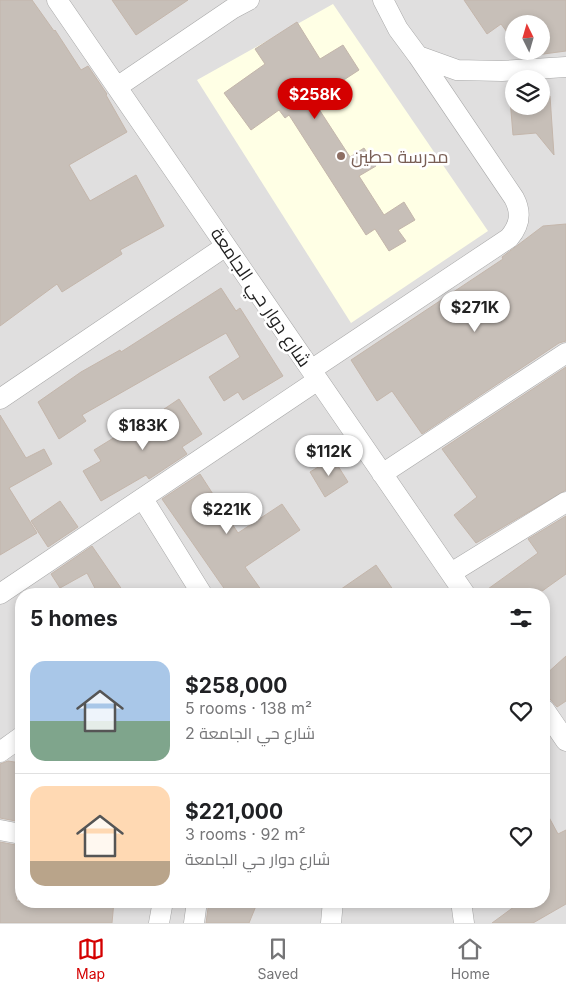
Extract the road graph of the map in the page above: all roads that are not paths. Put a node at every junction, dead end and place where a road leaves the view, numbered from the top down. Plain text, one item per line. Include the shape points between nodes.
1 (57, 0) edge
2 (382, 0) edge
3 (236, 3) edge
4 (418, 56) junction
5 (566, 67) edge
6 (117, 87) junction
7 (226, 246) junction
8 (566, 353) edge
9 (315, 375) junction
10 (0, 400) edge
11 (382, 474) junction
12 (143, 499) junction
13 (566, 502) edge
14 (451, 573) junction
15 (198, 588) edge
16 (461, 588) edge
17 (0, 594) edge
18 (550, 718) edge
19 (15, 741) edge
20 (566, 741) edge
21 (0, 752) edge
22 (0, 830) edge
23 (15, 833) edge
24 (162, 908) edge
25 (196, 908) edge
26 (332, 908) edge
27 (462, 908) edge
28 (160, 923) edge
29 (194, 923) edge
30 (331, 923) edge
31 (464, 923) edge

1 - 6 street, شارع دوار حي الجامعة
2 - 4 street via 398,30
3 - 6 street
4 - 5 street via 457,70
4 - 9 street via 514,198 520,214 518,223 509,238
6 - 7 street, شارع دوار حي الجامعة
7 - 9 street, شارع دوار حي الجامعة
7 - 10 street
8 - 11 street
9 - 11 street, شارع دوار حي الجامعة
9 - 12 street
11 - 14 street, شارع دوار حي الجامعة
12 - 15 street
12 - 17 street
13 - 14 street
14 - 16 street, شارع دوار حي الجامعة
18 - 20 street
19 - 21 street
22 - 23 street
24 - 28 street
25 - 29 street
26 - 30 street
27 - 31 street

